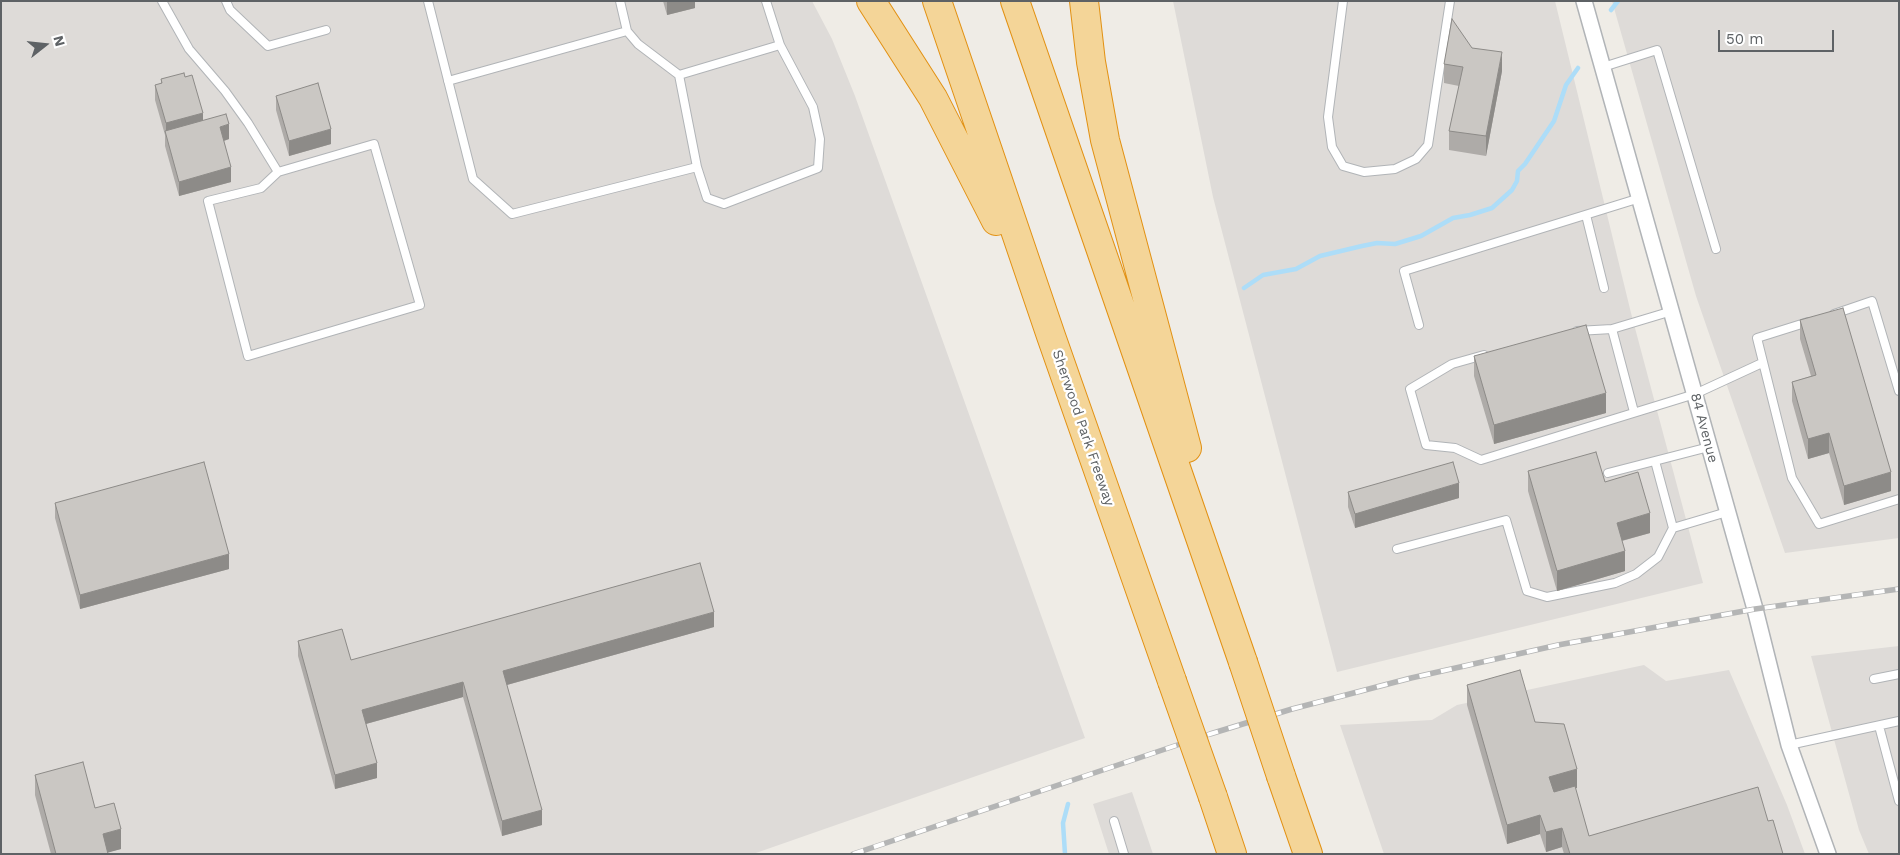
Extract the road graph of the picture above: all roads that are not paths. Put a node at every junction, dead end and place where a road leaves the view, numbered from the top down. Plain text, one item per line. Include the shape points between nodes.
1 (162, 1) edge
2 (226, 1) edge
3 (428, 1) edge
4 (620, 1) edge
5 (766, 1) edge
6 (871, 1) edge
7 (937, 1) edge
8 (1015, 1) edge
9 (1084, 1) edge
10 (1343, 1) edge
11 (1450, 1) edge
12 (1584, 1) edge
13 (326, 30) dead end
14 (627, 31) junction
15 (780, 45) junction
16 (1602, 67) junction
17 (679, 76) junction
18 (448, 81) junction
19 (698, 167) junction
20 (278, 172) junction
21 (1640, 198) junction
22 (1586, 214) junction
23 (1716, 249) dead end
24 (1604, 288) dead end
25 (1672, 311) junction
26 (1822, 317) edge
27 (1813, 320) edge
28 (1419, 324) dead end
29 (1612, 329) junction
30 (1568, 333) edge
31 (1051, 336) junction
32 (1491, 354) edge
33 (1762, 363) junction
34 (1899, 391) edge
35 (1695, 394) junction
36 (1634, 412) junction
37 (1709, 447) junction
38 (1656, 461) junction
39 (1608, 474) dead end
40 (1899, 499) edge
41 (1728, 512) junction
42 (1673, 528) junction
43 (1397, 549) dead end
44 (1224, 605) junction
45 (1899, 674) edge
46 (1874, 679) dead end
47 (1899, 721) edge
48 (1879, 726) junction
49 (1789, 745) junction
50 (1899, 801) edge
51 (1114, 821) dead end
52 (1124, 854) edge
53 (1232, 854) edge
54 (1308, 854) edge
55 (1828, 854) edge

1 - 20 lane via 189,49 231,99
2 - 13 lane via 230,10 268,46
3 - 18 lane
4 - 14 lane
5 - 15 lane
6 - 31 highway via 933,98
7 - 31 highway, Sherwood Park Freeway
8 - 44 highway
9 - 44 highway via 1105,140 1193,469
10 - 11 lane via 1328,117 1332,147 1343,166 1364,172 1394,169 1416,159 1428,146
12 - 16 street, 84 Avenue
14 - 17 lane via 638,44
14 - 18 lane
15 - 17 lane
15 - 19 lane via 813,107 820,139 818,168 724,204 707,198
16 - 21 street, 84 Avenue
16 - 23 lane via 1657,50
17 - 19 lane
18 - 19 lane via 473,179 512,214
20 - 20 lane via 374,144 420,305 248,356 208,202 261,188
21 - 22 lane
21 - 25 street, 84 Avenue
22 - 24 lane
22 - 28 lane via 1404,271
25 - 29 lane
25 - 35 street, 84 Avenue
26 - 34 lane via 1872,301
27 - 33 lane via 1757,338
29 - 30 lane
29 - 36 lane
31 - 53 highway, Sherwood Park Freeway, bridge
32 - 36 lane via 1452,364 1410,389 1426,445 1455,448 1482,460
33 - 35 lane
33 - 40 lane via 1792,478 1818,524
35 - 36 lane
35 - 37 street, 84 Avenue
37 - 38 lane
37 - 41 street, 84 Avenue
38 - 39 lane
38 - 42 lane
41 - 42 lane
41 - 49 street, 84 Avenue
42 - 43 lane via 1658,556 1636,574 1615,583 1547,597 1527,591 1506,520
44 - 54 highway, bridge
45 - 46 lane
47 - 48 lane
48 - 49 lane
48 - 50 lane
49 - 55 street, 84 Avenue
51 - 52 lane

